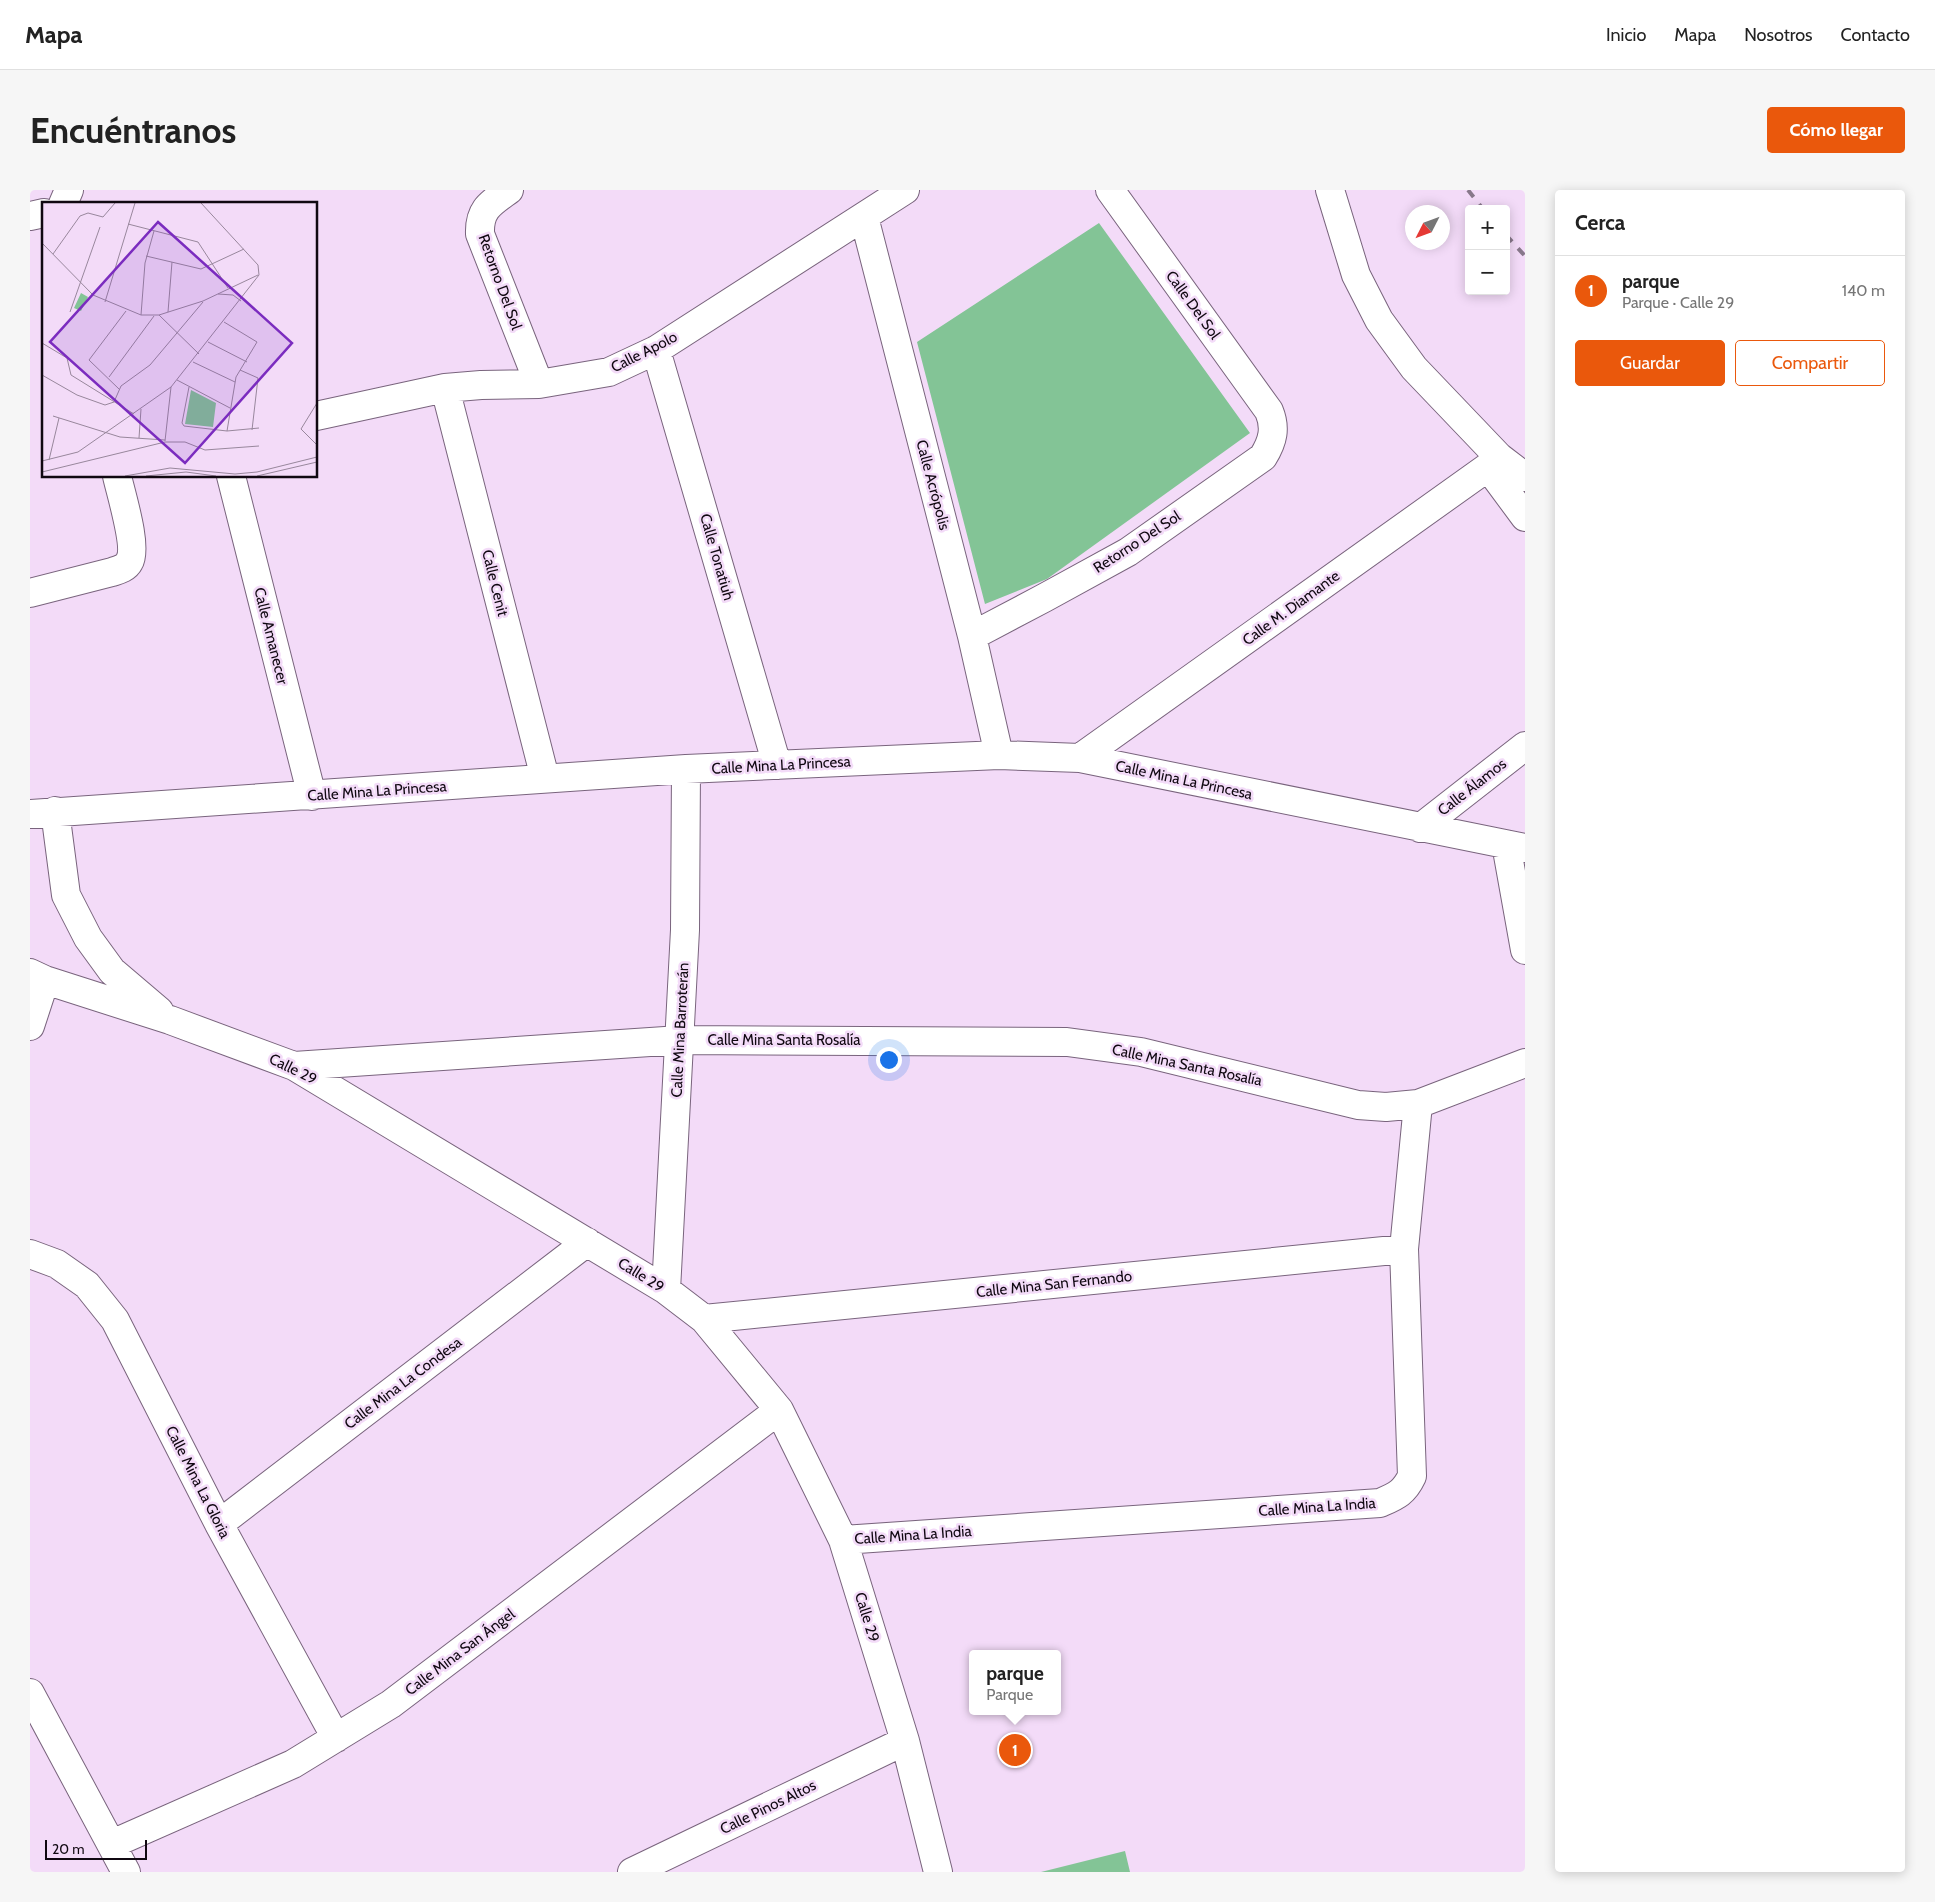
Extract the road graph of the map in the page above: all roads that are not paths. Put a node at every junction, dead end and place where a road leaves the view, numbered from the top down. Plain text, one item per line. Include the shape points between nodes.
1 (69, 190) edge
2 (509, 190) edge
3 (905, 190) edge
4 (1110, 190) edge
5 (1330, 190) edge
6 (64, 202) edge
7 (864, 217) junction
8 (656, 350) junction
9 (539, 384) junction
10 (445, 388) junction
11 (318, 416) edge
12 (1273, 421) joint
13 (1493, 462) junction
14 (1525, 477) edge
15 (117, 478) edge
16 (232, 478) edge
17 (1525, 518) edge
18 (30, 593) edge
19 (972, 636) junction
20 (1525, 746) edge
21 (999, 755) junction
22 (1080, 758) junction
23 (777, 765) junction
24 (686, 770) junction
25 (545, 778) junction
26 (312, 796) junction
27 (42, 812) edge
28 (1420, 828) junction
29 (1515, 846) edge
30 (1525, 950) edge
31 (37, 976) edge
32 (170, 1020) junction
33 (30, 1026) edge
34 (680, 1040) junction
35 (1525, 1063) edge
36 (294, 1066) junction
37 (1418, 1104) junction
38 (587, 1242) junction
39 (1404, 1249) junction
40 (30, 1254) edge
41 (666, 1290) junction
42 (704, 1320) junction
43 (779, 1410) junction
44 (218, 1524) junction
45 (843, 1540) junction
46 (30, 1693) edge
47 (336, 1738) junction
48 (904, 1741) junction
49 (112, 1844) junction
50 (126, 1872) edge
51 (632, 1872) edge
52 (938, 1872) edge

1 - 6 street
2 - 9 street, Retorno Del Sol via 483,211 480,234
3 - 7 street, Calle Apolo
4 - 12 street, Calle Del Sol
5 - 13 street via 1356,275 1379,320 1414,368
7 - 8 street, Calle Apolo
7 - 19 street, Calle Acrópolis
8 - 9 street, Calle Apolo via 608,372
8 - 23 street, Calle Tonatiuh
9 - 10 street, Calle Apolo
10 - 11 street, Calle Apolo
10 - 25 street, Calle Cenit
12 - 19 street, Retorno Del Sol via 1270,446 1263,457 1128,552
13 - 14 street
13 - 17 street
13 - 22 street, Calle M. Diamante
15 - 18 street via 133,548 129,562 112,572
16 - 26 street, Calle Amanecer
19 - 21 street, Calle Acrópolis
20 - 28 street, Calle Álamos
21 - 22 street, Calle Mina La Princesa
21 - 23 street, Calle Mina La Princesa
22 - 28 street, Calle Mina La Princesa
23 - 24 street, Calle Mina La Princesa
24 - 25 street, Calle Mina La Princesa
24 - 34 street, Calle Mina Barroterán via 685,930
25 - 26 street, Calle Mina La Princesa
26 - 27 street, Calle Mina La Princesa
27 - 32 street via 66,895 88,938 112,971
28 - 29 street, Calle Mina La Princesa
29 - 30 street
31 - 32 street, Calle 29
31 - 33 street
32 - 36 street, Calle 29
34 - 36 street, Calle Mina Santa Rosalía
34 - 37 street, Calle Mina Santa Rosalía via 1066,1042 1141,1052 1358,1105
34 - 41 street, Calle Mina Barroterán
35 - 37 street
36 - 38 street, Calle 29
37 - 39 street, Calle Mina La India
38 - 41 street, Calle 29
38 - 44 street, Calle Mina La Condesa
39 - 42 street, Calle Mina San Fernando
39 - 45 street, Calle Mina La India via 1412,1476 1406,1488 1395,1496 1380,1503
40 - 44 street, Calle Mina La Gloria via 57,1264 87,1285 115,1320
41 - 42 street, Calle 29
42 - 43 street, Calle 29
43 - 45 street, Calle 29
43 - 47 street, Calle Mina San Ángel via 391,1704
44 - 47 street, Calle Mina La Gloria
45 - 48 street, Calle 29
46 - 49 street
47 - 49 street, Calle Mina San Ángel via 293,1764
48 - 51 street, Calle Pinos Altos
48 - 52 street, Calle 29
49 - 50 street

